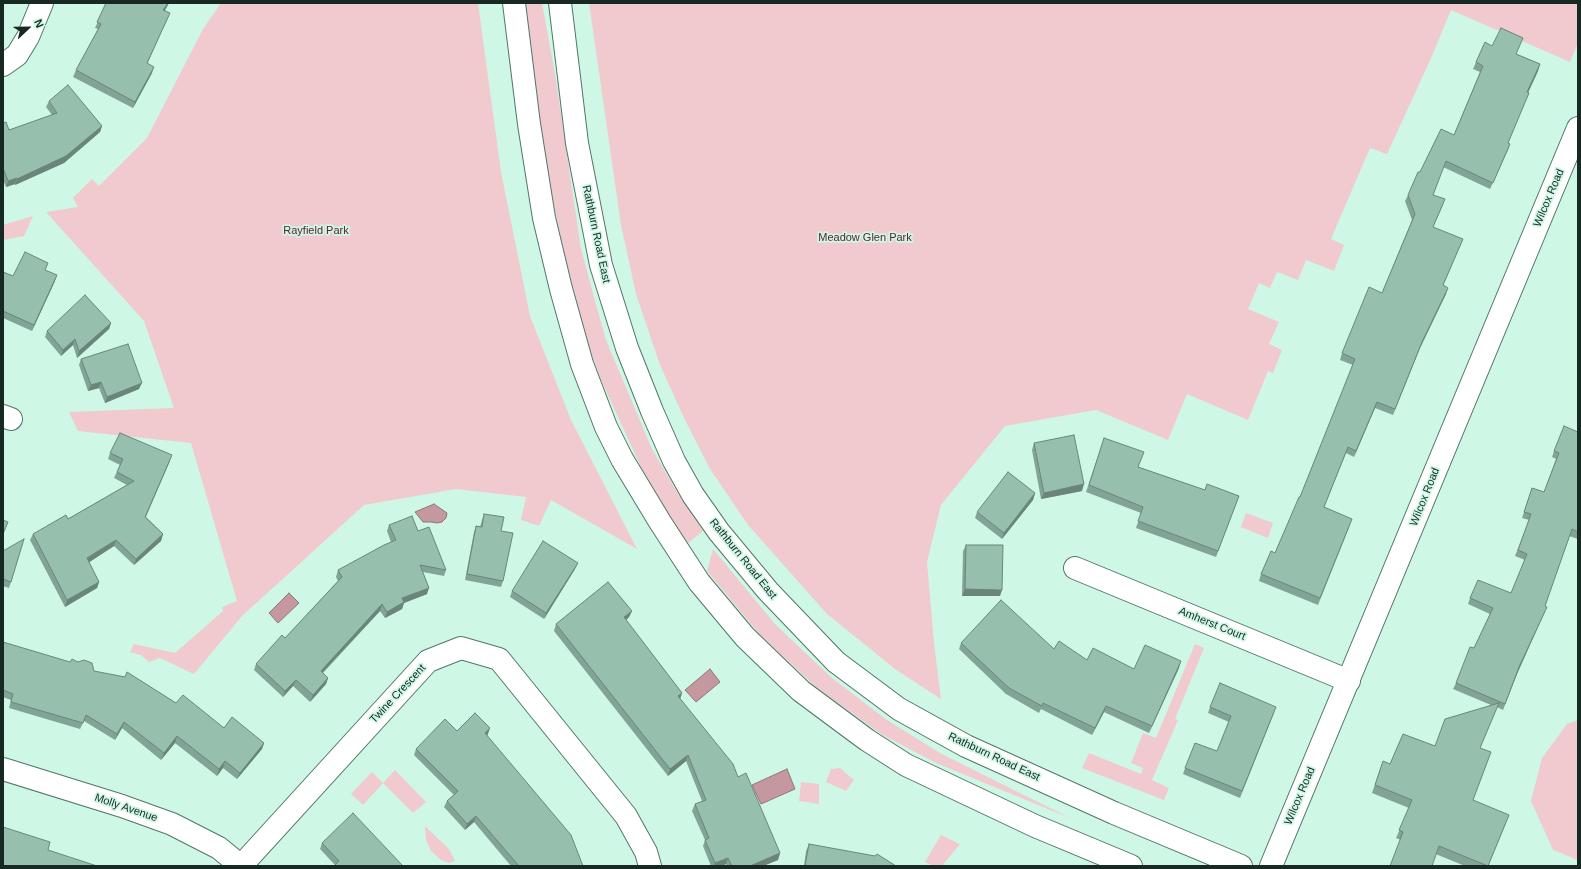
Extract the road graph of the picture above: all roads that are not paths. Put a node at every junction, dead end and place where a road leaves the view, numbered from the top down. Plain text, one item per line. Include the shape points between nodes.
1 (42, 3) edge
2 (514, 3) edge
3 (560, 3) edge
4 (3, 65) edge
5 (1578, 128) edge
6 (1075, 568) dead end
7 (1349, 681) junction
8 (3, 769) edge
9 (241, 866) edge
10 (650, 866) edge
11 (1131, 866) edge
12 (1241, 866) edge
13 (1271, 866) edge

1 - 4 street via 28,37 17,55
2 - 11 street via 543,210 582,364 606,427 630,472 699,582 745,637 801,691 867,740 906,765 1035,826
3 - 12 street, Rathburn Road East via 577,143 601,265 627,348 674,461 693,495 719,532 768,591 836,662 899,709 966,746 1114,813
5 - 7 street, Wilcox Road
6 - 7 street, Amherst Court
7 - 13 street, Wilcox Road
8 - 9 street, Molly Avenue via 172,824 219,848
9 - 10 street, Twine Crescent via 428,662 461,648 499,659 626,816 646,852

